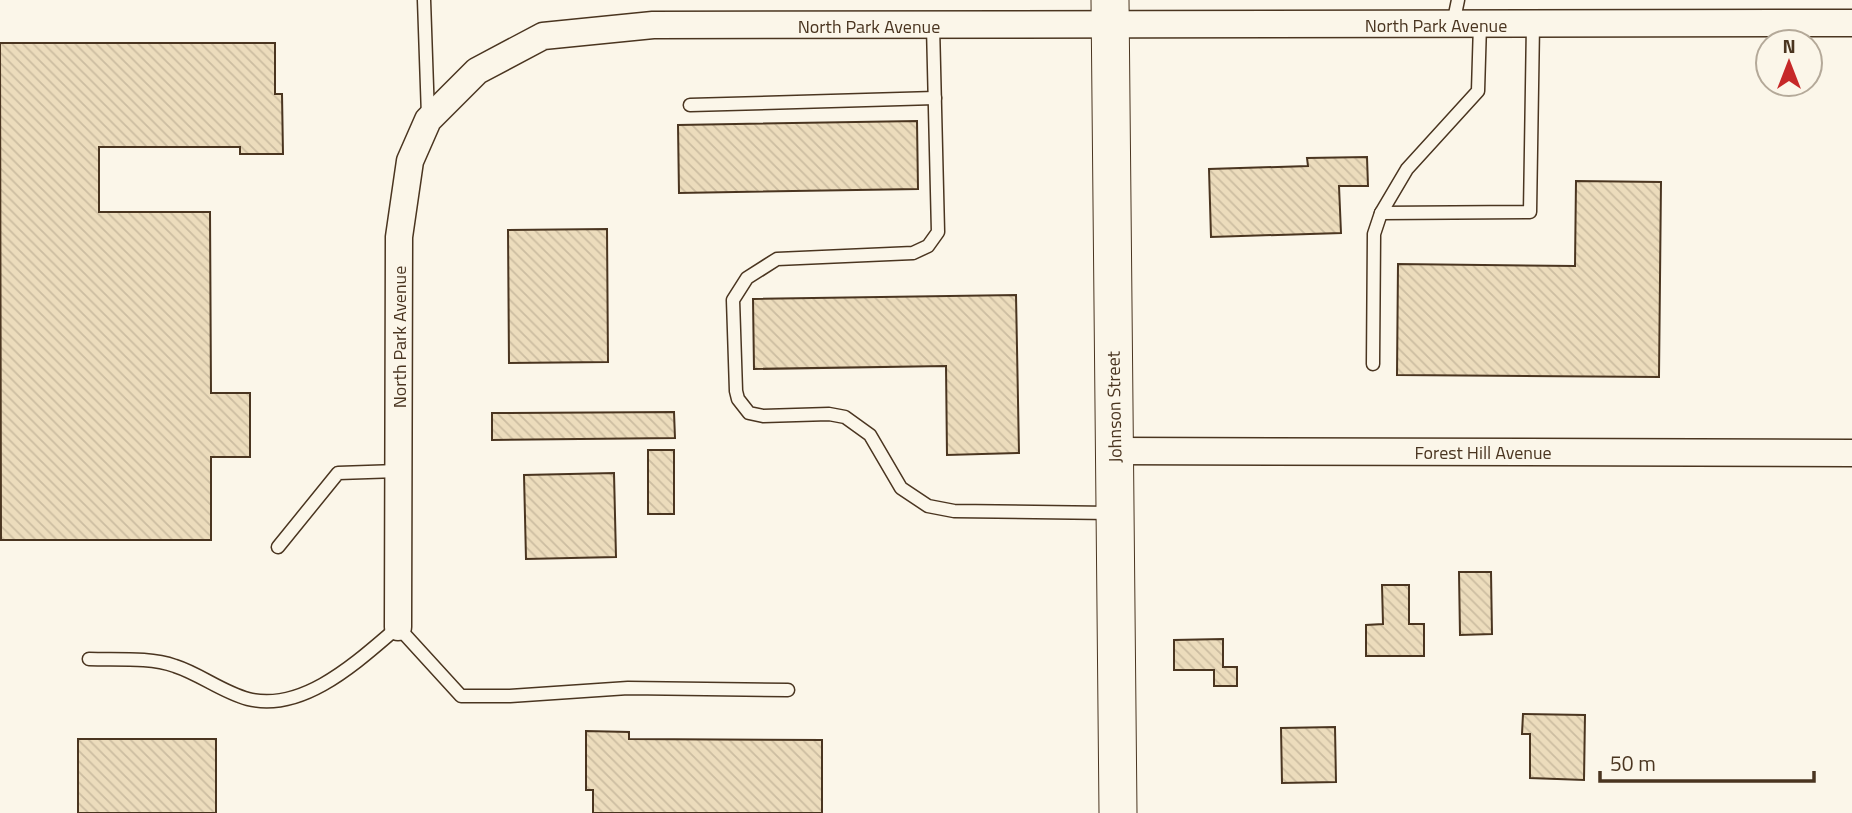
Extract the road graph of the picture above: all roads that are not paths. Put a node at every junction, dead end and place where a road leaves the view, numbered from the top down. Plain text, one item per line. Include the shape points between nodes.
1 (424, 0) edge
2 (1455, 12) edge
3 (1110, 13) edge
4 (1852, 23) edge
5 (1480, 24) junction
6 (1533, 24) junction
7 (933, 26) junction
8 (935, 98) junction
9 (690, 105) dead end
10 (428, 120) junction
11 (1381, 212) junction
12 (1373, 364) dead end
13 (1114, 452) junction
14 (1852, 453) edge
15 (398, 471) junction
16 (1115, 513) junction
17 (278, 547) dead end
18 (398, 627) junction
19 (89, 659) dead end
20 (788, 690) dead end
21 (1118, 813) edge

1 - 10 lane
2 - 3 street, North Park Avenue
2 - 5 street, North Park Avenue
3 - 7 street, North Park Avenue
3 - 13 street, Johnson Street
4 - 6 street, North Park Avenue
5 - 6 street, North Park Avenue
5 - 11 lane via 1478,91 1406,169
6 - 11 lane via 1530,212
7 - 8 lane
7 - 10 street, North Park Avenue via 653,25 543,36 477,71
8 - 9 lane
8 - 16 lane via 938,232 928,246 914,253 777,259 747,278 733,300 738,399 749,413 763,416 845,417 870,435 901,488 928,506 954,511
10 - 15 street, North Park Avenue via 410,161 399,237
11 - 12 lane via 1374,234
13 - 14 street, Forest Hill Avenue
13 - 16 street, Johnson Street
15 - 17 lane via 338,473
15 - 18 street, North Park Avenue
16 - 21 street, Johnson Street
18 - 19 lane via 341,674 293,698 271,701 249,699 176,666
18 - 20 lane via 461,696 628,688

